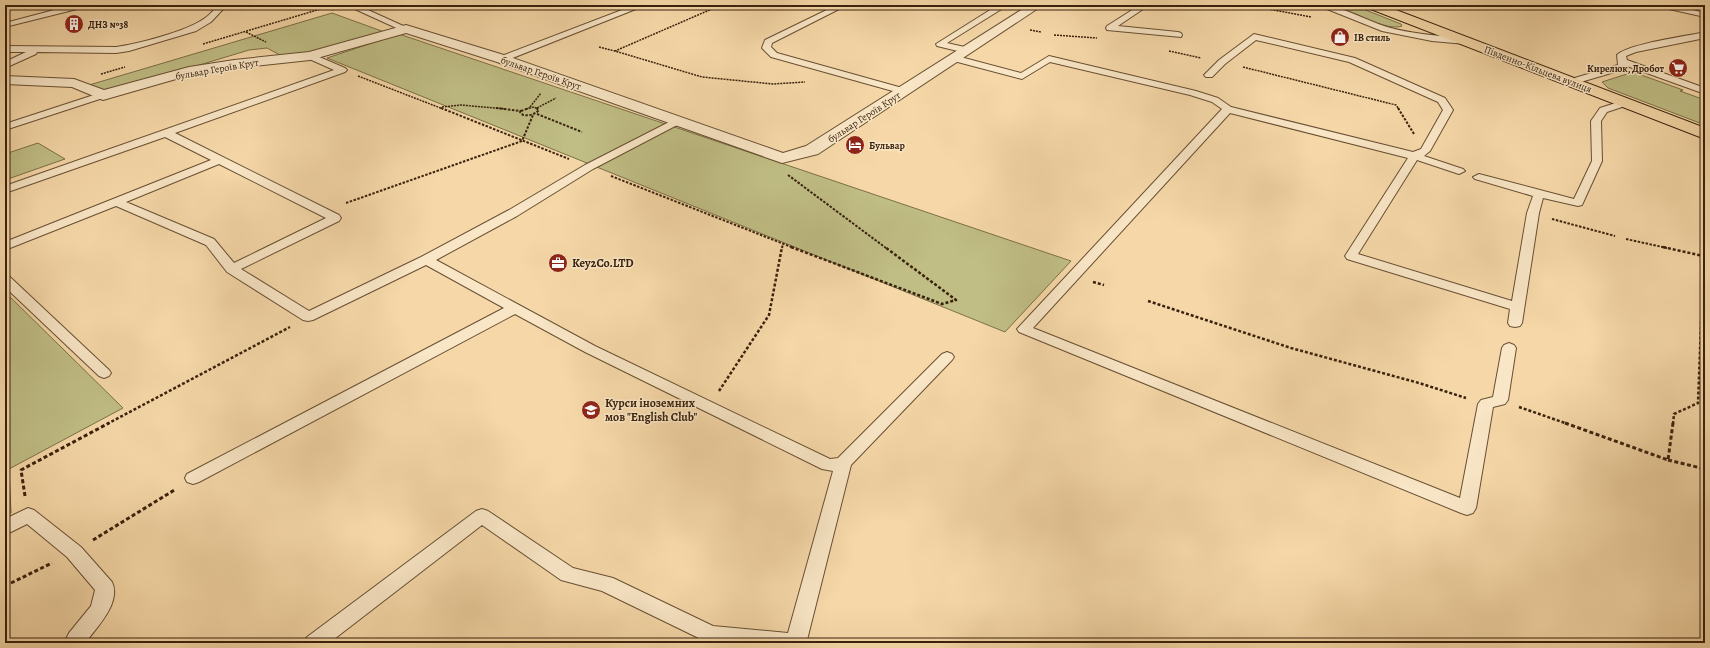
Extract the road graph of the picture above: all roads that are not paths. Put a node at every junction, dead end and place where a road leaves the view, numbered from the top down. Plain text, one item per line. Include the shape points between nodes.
1 (82, 5) edge
2 (223, 5) edge
3 (350, 5) edge
4 (642, 5) edge
5 (824, 5) edge
6 (843, 5) edge
7 (1004, 5) edge
8 (1037, 5) edge
9 (1145, 5) edge
10 (1321, 5) edge
11 (1372, 5) edge
12 (1663, 5) edge
13 (1705, 15) edge
14 (5, 25) edge
15 (406, 30) junction
16 (1178, 35) dead end
17 (1705, 35) edge
18 (1466, 41) junction
19 (768, 42) junction
20 (5, 49) edge
21 (37, 50) junction
22 (966, 50) junction
23 (310, 56) junction
24 (953, 58) junction
25 (502, 59) junction
26 (1623, 62) junction
27 (5, 65) edge
28 (1209, 75) dead end
29 (5, 80) edge
30 (1571, 82) junction
31 (1200, 85) dead end
32 (903, 91) junction
33 (1705, 91) edge
34 (1193, 93) junction
35 (103, 95) junction
36 (1625, 102) junction
37 (1228, 108) junction
38 (677, 121) junction
39 (5, 127) edge
40 (166, 133) junction
41 (1705, 134) edge
42 (1414, 156) junction
43 (220, 160) junction
44 (1459, 171) dead end
45 (1479, 176) dead end
46 (5, 190) edge
47 (1539, 194) junction
48 (118, 202) junction
49 (5, 246) edge
50 (426, 260) junction
51 (232, 269) junction
52 (5, 280) edge
53 (1517, 307) junction
54 (515, 308) junction
55 (1515, 323) dead end
56 (1509, 348) dead end
57 (947, 357) dead end
58 (104, 373) dead end
59 (843, 464) junction
60 (193, 478) road end
61 (5, 528) edge
62 (81, 643) edge
63 (314, 643) edge
64 (797, 643) edge

1 - 14 lane
2 - 21 lane via 208,20 193,29 129,48
3 - 15 lane
4 - 25 lane
5 - 19 lane via 760,38
6 - 19 lane
7 - 22 lane via 940,44
8 - 22 street, бульвар Героїв Крут
9 - 16 lane via 1110,28
10 - 18 lane via 1385,29 1432,38
11 - 18 main road, Південно-Кільцева вулиця
12 - 13 lane
15 - 23 street, бульвар Героїв Крут
15 - 25 street, бульвар Героїв Крут
17 - 26 lane via 1633,50 1621,55
18 - 30 main road, Південно-Кільцева вулиця
19 - 32 lane via 766,48 774,55
20 - 21 lane
21 - 27 lane
22 - 24 street, бульвар Героїв Крут
23 - 35 street, бульвар Героїв Крут via 189,71
23 - 40 lane via 342,70
24 - 32 street, бульвар Героїв Крут
24 - 34 lane via 1022,76 1049,59
25 - 38 street, бульвар Героїв Крут
26 - 30 lane via 1622,67
26 - 33 lane
28 - 42 lane via 1254,37 1352,60 1442,100 1448,110 1425,151
29 - 35 street via 74,82
30 - 36 main road, Південно-Кільцева вулиця
31 - 34 lane
32 - 38 street, бульвар Героїв Крут via 812,150 782,158
34 - 37 lane via 1215,100
35 - 39 lane
36 - 41 main road, Південно-Кільцева вулиця
36 - 47 lane via 1603,110 1596,120 1597,161 1578,203
37 - 42 lane
37 - 56 lane via 1024,329 1467,508
38 - 50 lane via 589,167 513,213
40 - 43 lane
40 - 46 lane
42 - 44 lane
42 - 53 lane via 1352,256
43 - 48 lane
43 - 51 lane via 335,218
45 - 47 lane
47 - 53 lane via 1533,213
48 - 49 lane
48 - 51 lane via 210,242
50 - 51 lane via 308,318
50 - 54 lane
52 - 58 lane
53 - 55 lane
54 - 59 lane via 590,349 828,465
54 - 60 lane
57 - 59 lane
59 - 64 lane
61 - 62 lane via 28,515 74,552 105,588 100,610 76,639
63 - 64 lane via 482,516 568,574 606,584 711,635

